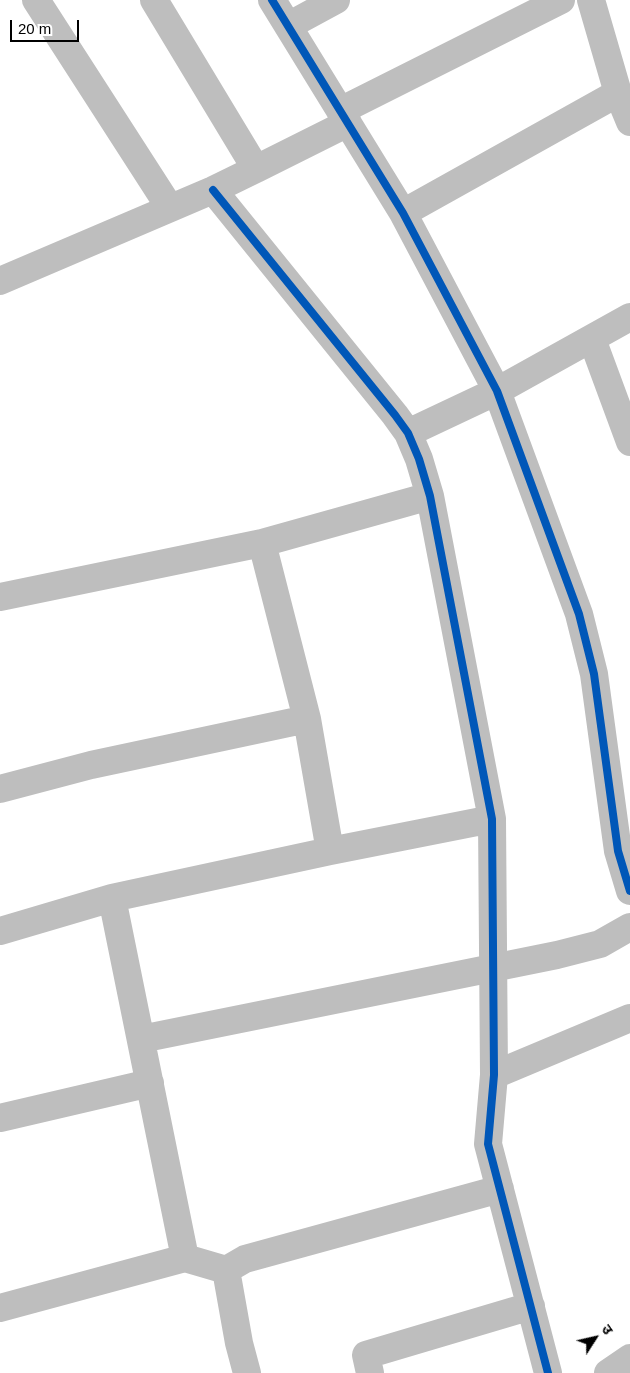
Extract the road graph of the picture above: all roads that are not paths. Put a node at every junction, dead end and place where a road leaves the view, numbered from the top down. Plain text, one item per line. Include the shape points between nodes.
1 (36, 0) edge
2 (154, 0) edge
3 (272, 0) edge
4 (336, 0) edge
5 (561, 0) edge
6 (591, 0) edge
7 (288, 26) junction
8 (618, 93) junction
9 (344, 117) junction
10 (630, 122) edge
11 (256, 170) junction
12 (213, 190) junction
13 (170, 208) junction
14 (403, 213) junction
15 (0, 280) edge
16 (630, 317) edge
17 (592, 339) junction
18 (497, 391) junction
19 (408, 433) junction
20 (630, 442) edge
21 (430, 496) junction
22 (262, 543) junction
23 (0, 597) edge
24 (307, 719) junction
25 (0, 789) edge
26 (492, 819) junction
27 (330, 851) junction
28 (630, 890) edge
29 (112, 898) junction
30 (630, 927) edge
31 (0, 932) edge
32 (493, 969) junction
33 (630, 1018) edge
34 (141, 1039) junction
35 (494, 1075) junction
36 (150, 1083) junction
37 (0, 1118) edge
38 (500, 1190) junction
39 (185, 1258) junction
40 (226, 1270) junction
41 (530, 1306) junction
42 (0, 1308) edge
43 (630, 1358) edge
44 (247, 1373) edge
45 (370, 1373) edge
46 (548, 1373) edge
47 (608, 1373) edge

1 - 13 street
2 - 11 street
3 - 7 street
4 - 7 street
5 - 9 street
6 - 8 street
7 - 9 street
8 - 10 street
8 - 14 street
9 - 11 street
9 - 14 street
11 - 12 street
12 - 13 street
12 - 19 street
13 - 15 street
14 - 18 street
16 - 17 street
17 - 18 street
17 - 20 street
18 - 19 street
18 - 28 street via 579,614 594,674 618,851
19 - 21 street
21 - 22 street
21 - 26 street
22 - 23 street
22 - 24 street
24 - 25 street via 91,765
24 - 27 street
26 - 27 street
26 - 32 street
27 - 29 street
29 - 31 street
29 - 34 street
30 - 32 street via 600,944
32 - 34 street
32 - 35 street
33 - 35 street
34 - 36 street
35 - 38 street via 488,1144
36 - 37 street
36 - 39 street
38 - 40 street via 245,1258
38 - 41 street
39 - 40 street
39 - 42 street
40 - 44 street
41 - 45 street via 366,1355
41 - 46 street
43 - 47 street

